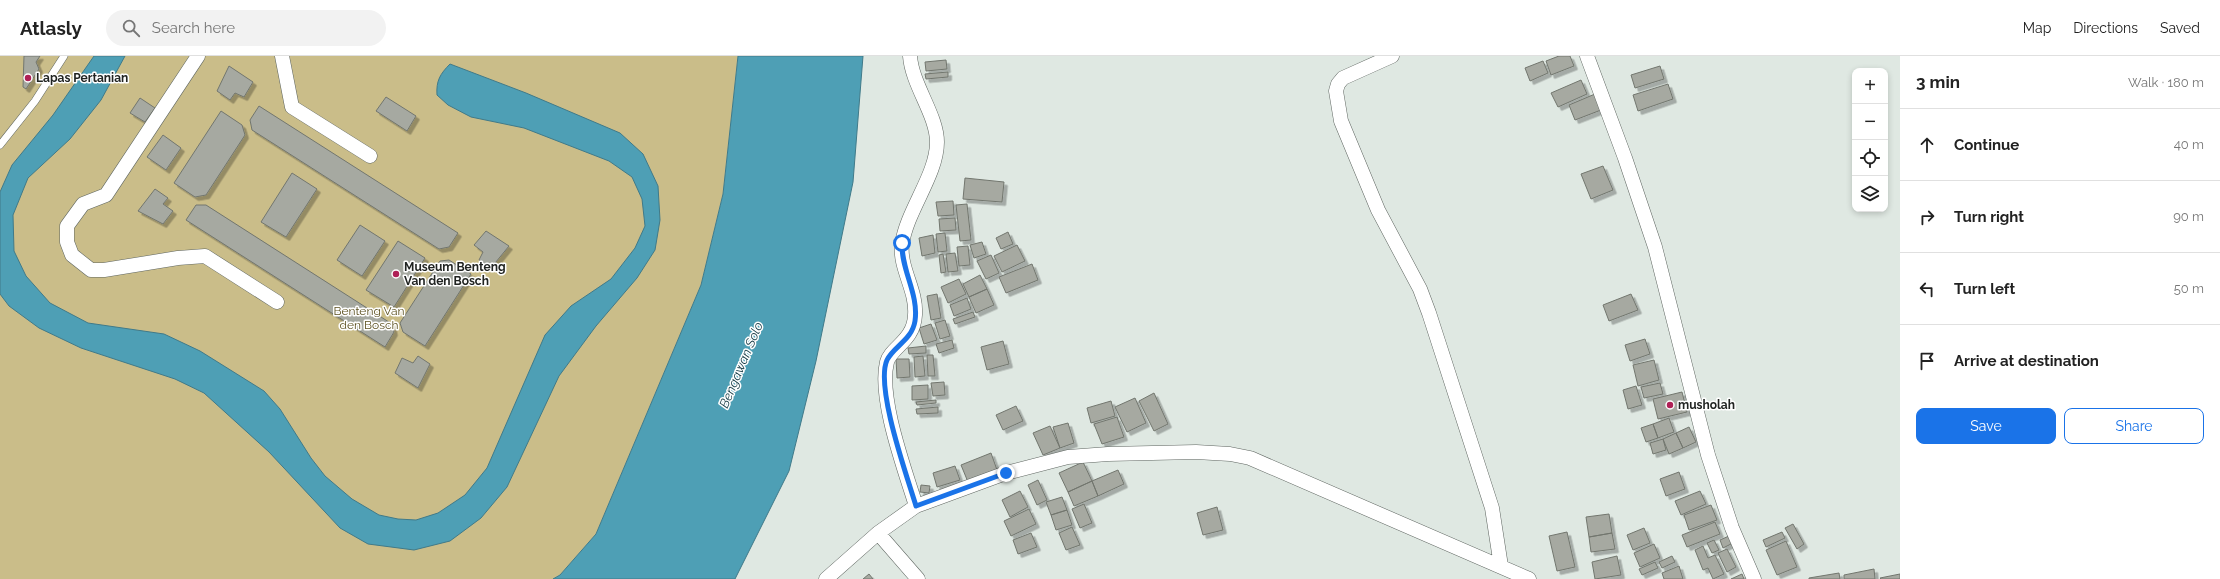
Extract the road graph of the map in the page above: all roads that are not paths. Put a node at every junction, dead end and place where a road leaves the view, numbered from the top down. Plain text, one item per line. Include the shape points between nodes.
1 (64, 56) edge
2 (198, 56) edge
3 (282, 56) edge
4 (910, 56) edge
5 (1392, 56) edge
6 (1586, 56) edge
7 (0, 145) edge
8 (370, 156) dead end
9 (277, 302) dead end
10 (916, 506) junction
11 (878, 533) junction
12 (1501, 566) junction
13 (826, 579) edge
14 (918, 579) edge
15 (1529, 579) edge
16 (1754, 579) edge

1 - 7 lane via 35,101
2 - 9 street via 106,195 83,204 74,214 67,226 67,242 72,255 90,270 205,256
3 - 8 street via 292,107
4 - 10 street via 917,84 936,131 937,143 933,165 902,243 902,255 916,308 915,322 905,342 887,360 885,370 889,413
5 - 12 street via 1343,78 1338,84 1336,91 1341,121 1378,210 1420,290 1429,313 1492,508
6 - 16 street via 1655,246 1708,455 1732,528
10 - 11 street
10 - 12 street via 1006,473 1068,457 1116,454 1230,454 1250,458
11 - 13 street
11 - 14 street
12 - 15 street

